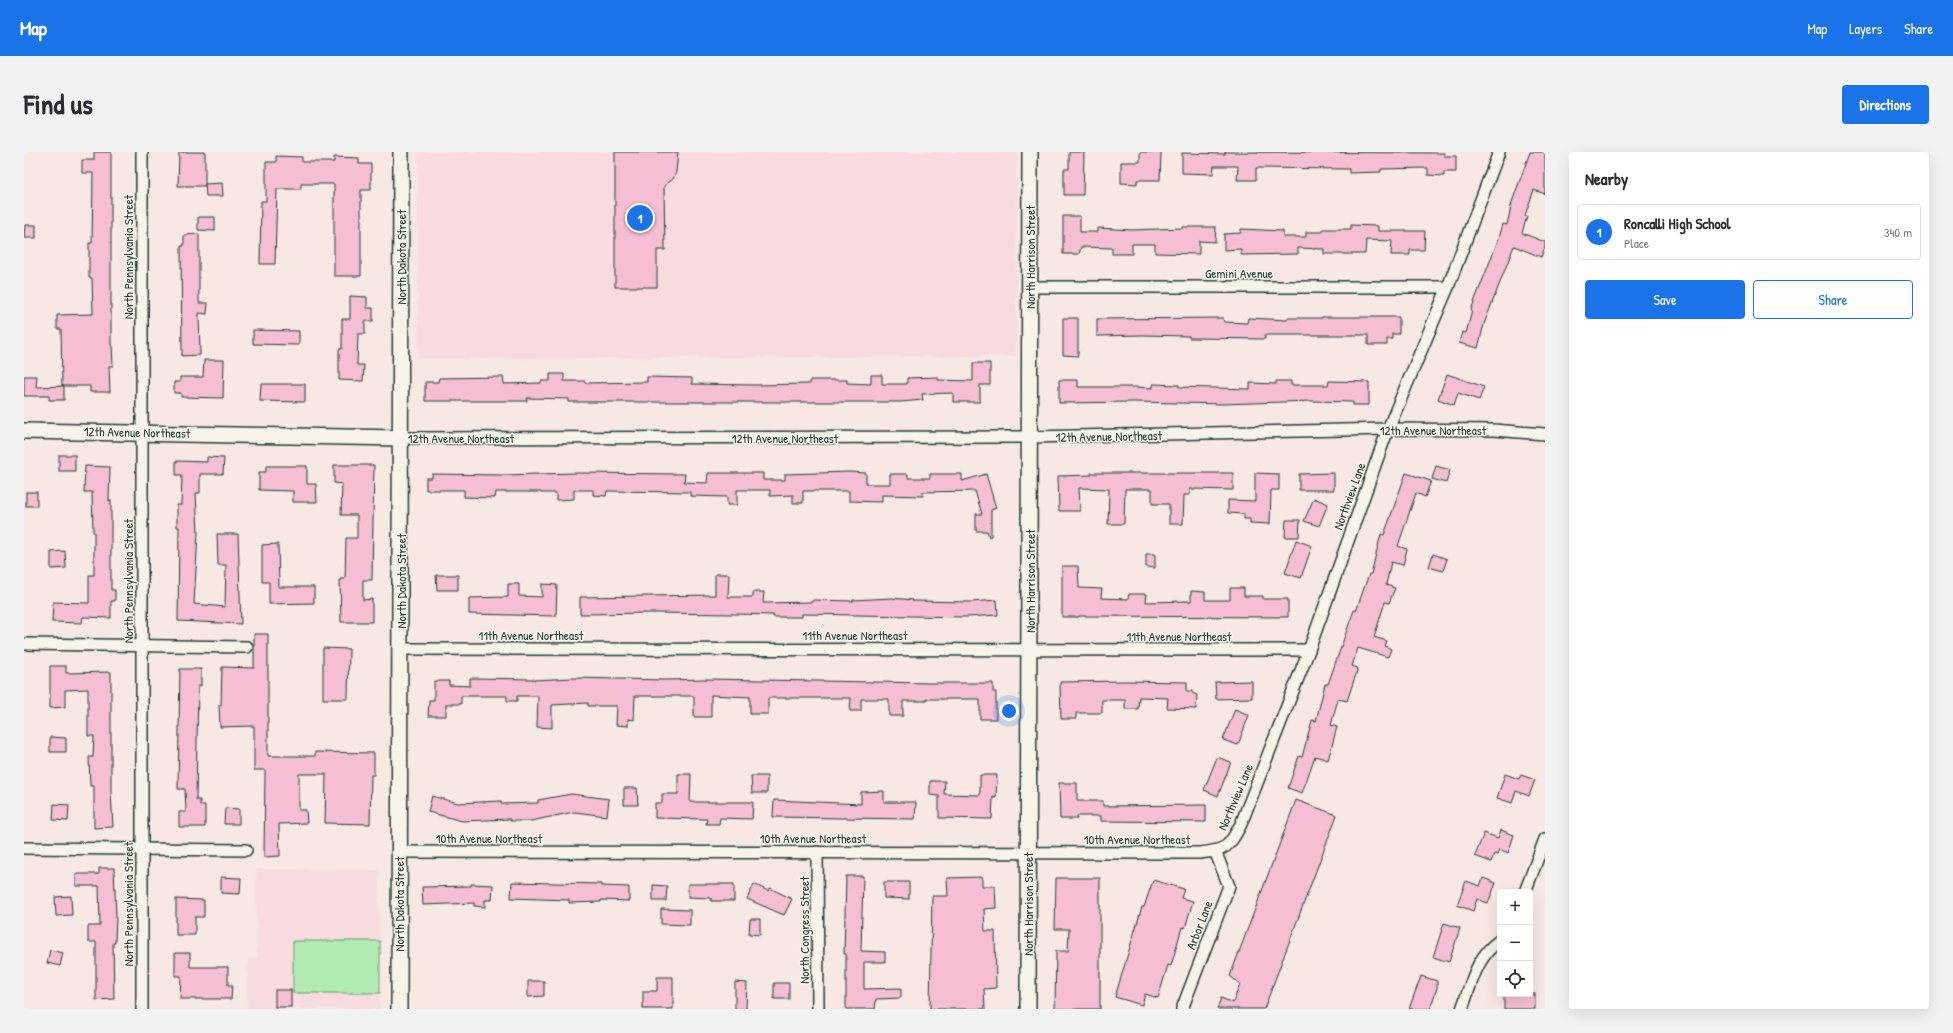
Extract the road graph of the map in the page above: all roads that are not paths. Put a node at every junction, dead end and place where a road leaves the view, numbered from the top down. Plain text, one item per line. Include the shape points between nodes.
1 (142, 152) edge
2 (401, 152) edge
3 (1030, 152) edge
4 (1499, 152) edge
5 (1029, 287) junction
6 (1448, 287) junction
7 (1388, 429) junction
8 (24, 431) edge
9 (142, 432) junction
10 (1545, 434) edge
11 (1030, 437) junction
12 (401, 438) junction
13 (24, 644) edge
14 (142, 646) junction
15 (247, 647) dead end
16 (400, 649) junction
17 (1030, 649) junction
18 (1309, 650) junction
19 (1545, 839) edge
20 (24, 848) edge
21 (142, 849) junction
22 (1220, 849) junction
23 (246, 850) dead end
24 (400, 852) junction
25 (817, 852) junction
26 (1028, 854) junction
27 (1526, 889) edge
28 (1497, 942) edge
29 (142, 1009) edge
30 (399, 1009) edge
31 (818, 1009) edge
32 (1028, 1009) edge
33 (1182, 1009) edge
34 (1462, 1009) edge

1 - 9 street, North Pennsylvania Street
2 - 12 street, North Dakota Street
3 - 5 street, North Harrison Street
4 - 6 street, Northview Lane
5 - 6 street, Gemini Avenue
5 - 11 street, North Harrison Street
6 - 7 street, Northview Lane
7 - 10 street, 12th Avenue Northeast via 1494,430
7 - 11 street, 12th Avenue Northeast
7 - 18 street, Northview Lane
8 - 9 street, 12th Avenue Northeast
9 - 12 street, 12th Avenue Northeast
9 - 14 street, North Pennsylvania Street
11 - 12 street, 12th Avenue Northeast
11 - 17 street, North Harrison Street
12 - 16 street, North Dakota Street
13 - 14 street
14 - 15 street
14 - 21 street, North Pennsylvania Street
16 - 17 street, 11th Avenue Northeast
16 - 24 street, North Dakota Street
17 - 18 street, 11th Avenue Northeast
17 - 26 street, North Harrison Street
18 - 22 street, Northview Lane via 1241,824 1232,840
19 - 27 street
20 - 21 street
21 - 23 street
21 - 29 street, North Pennsylvania Street
22 - 26 street, 10th Avenue Northeast via 1200,853
22 - 33 street, Arbor Lane via 1229,886
24 - 25 street, 10th Avenue Northeast
24 - 30 street, North Dakota Street
25 - 26 street, 10th Avenue Northeast
25 - 31 street, North Congress Street
26 - 32 street, North Harrison Street
28 - 34 street via 1480,960

